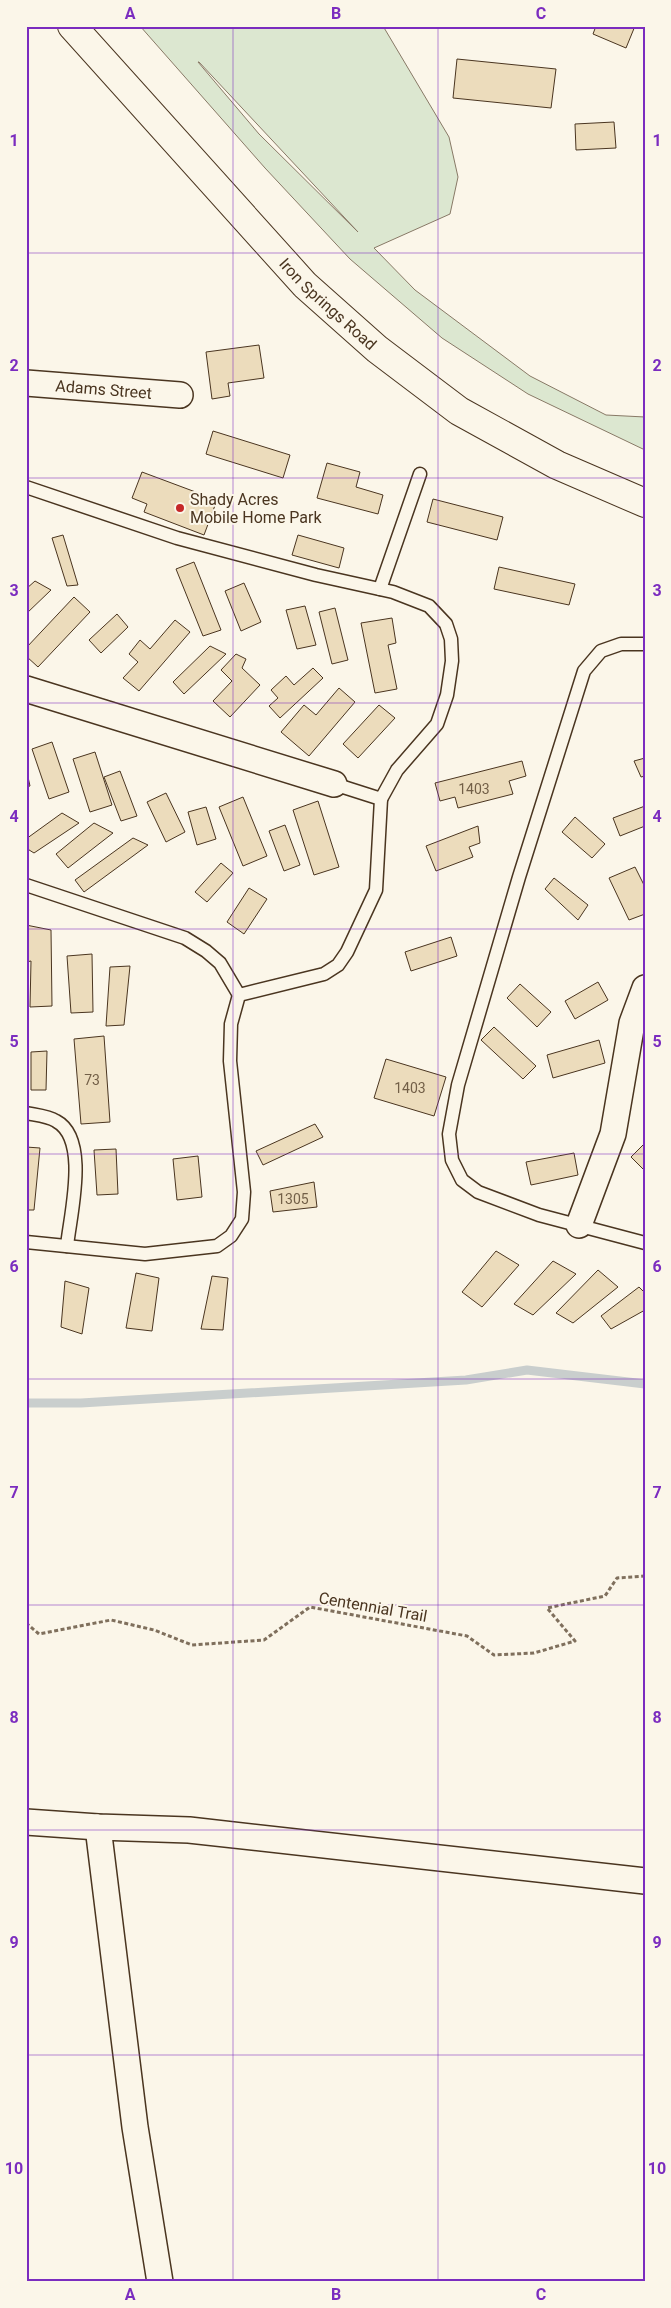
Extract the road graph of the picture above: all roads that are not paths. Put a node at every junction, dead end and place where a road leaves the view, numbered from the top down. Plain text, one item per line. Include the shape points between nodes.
1 (72, 26) edge
2 (26, 383) edge
3 (180, 395) dead end
4 (420, 474) dead end
5 (26, 487) edge
6 (645, 503) edge
7 (380, 589) junction
8 (645, 644) edge
9 (26, 689) edge
10 (334, 784) joint
11 (381, 800) junction
12 (26, 885) edge
13 (645, 988) edge
14 (239, 995) junction
15 (26, 1112) edge
16 (579, 1225) junction
17 (26, 1242) edge
18 (645, 1243) edge
19 (67, 1246) junction
20 (26, 1822) edge
21 (98, 1828) junction
22 (645, 1881) edge
23 (160, 2282) edge

1 - 6 main road, Iron Springs Road via 305,285 377,349 459,411 557,465
2 - 3 street, Adams Street
4 - 7 lane
5 - 7 lane via 177,538
7 - 11 lane via 429,606 446,624 451,639 452,661 447,695 437,724 397,770
8 - 16 lane via 621,644 601,651 584,671 466,1056 450,1134 452,1160 462,1180 473,1188 539,1215
9 - 10 street
10 - 11 lane
11 - 14 lane via 376,890 338,965 324,974
12 - 14 lane via 185,938 220,963
13 - 16 street via 632,1022 613,1134
14 - 19 lane via 231,1024 230,1061 244,1192 242,1219 231,1236 217,1246 145,1254
15 - 19 lane via 57,1121 70,1134 77,1159
16 - 18 lane
17 - 19 lane
20 - 21 street
21 - 22 street via 188,1830
21 - 23 street via 135,2127

